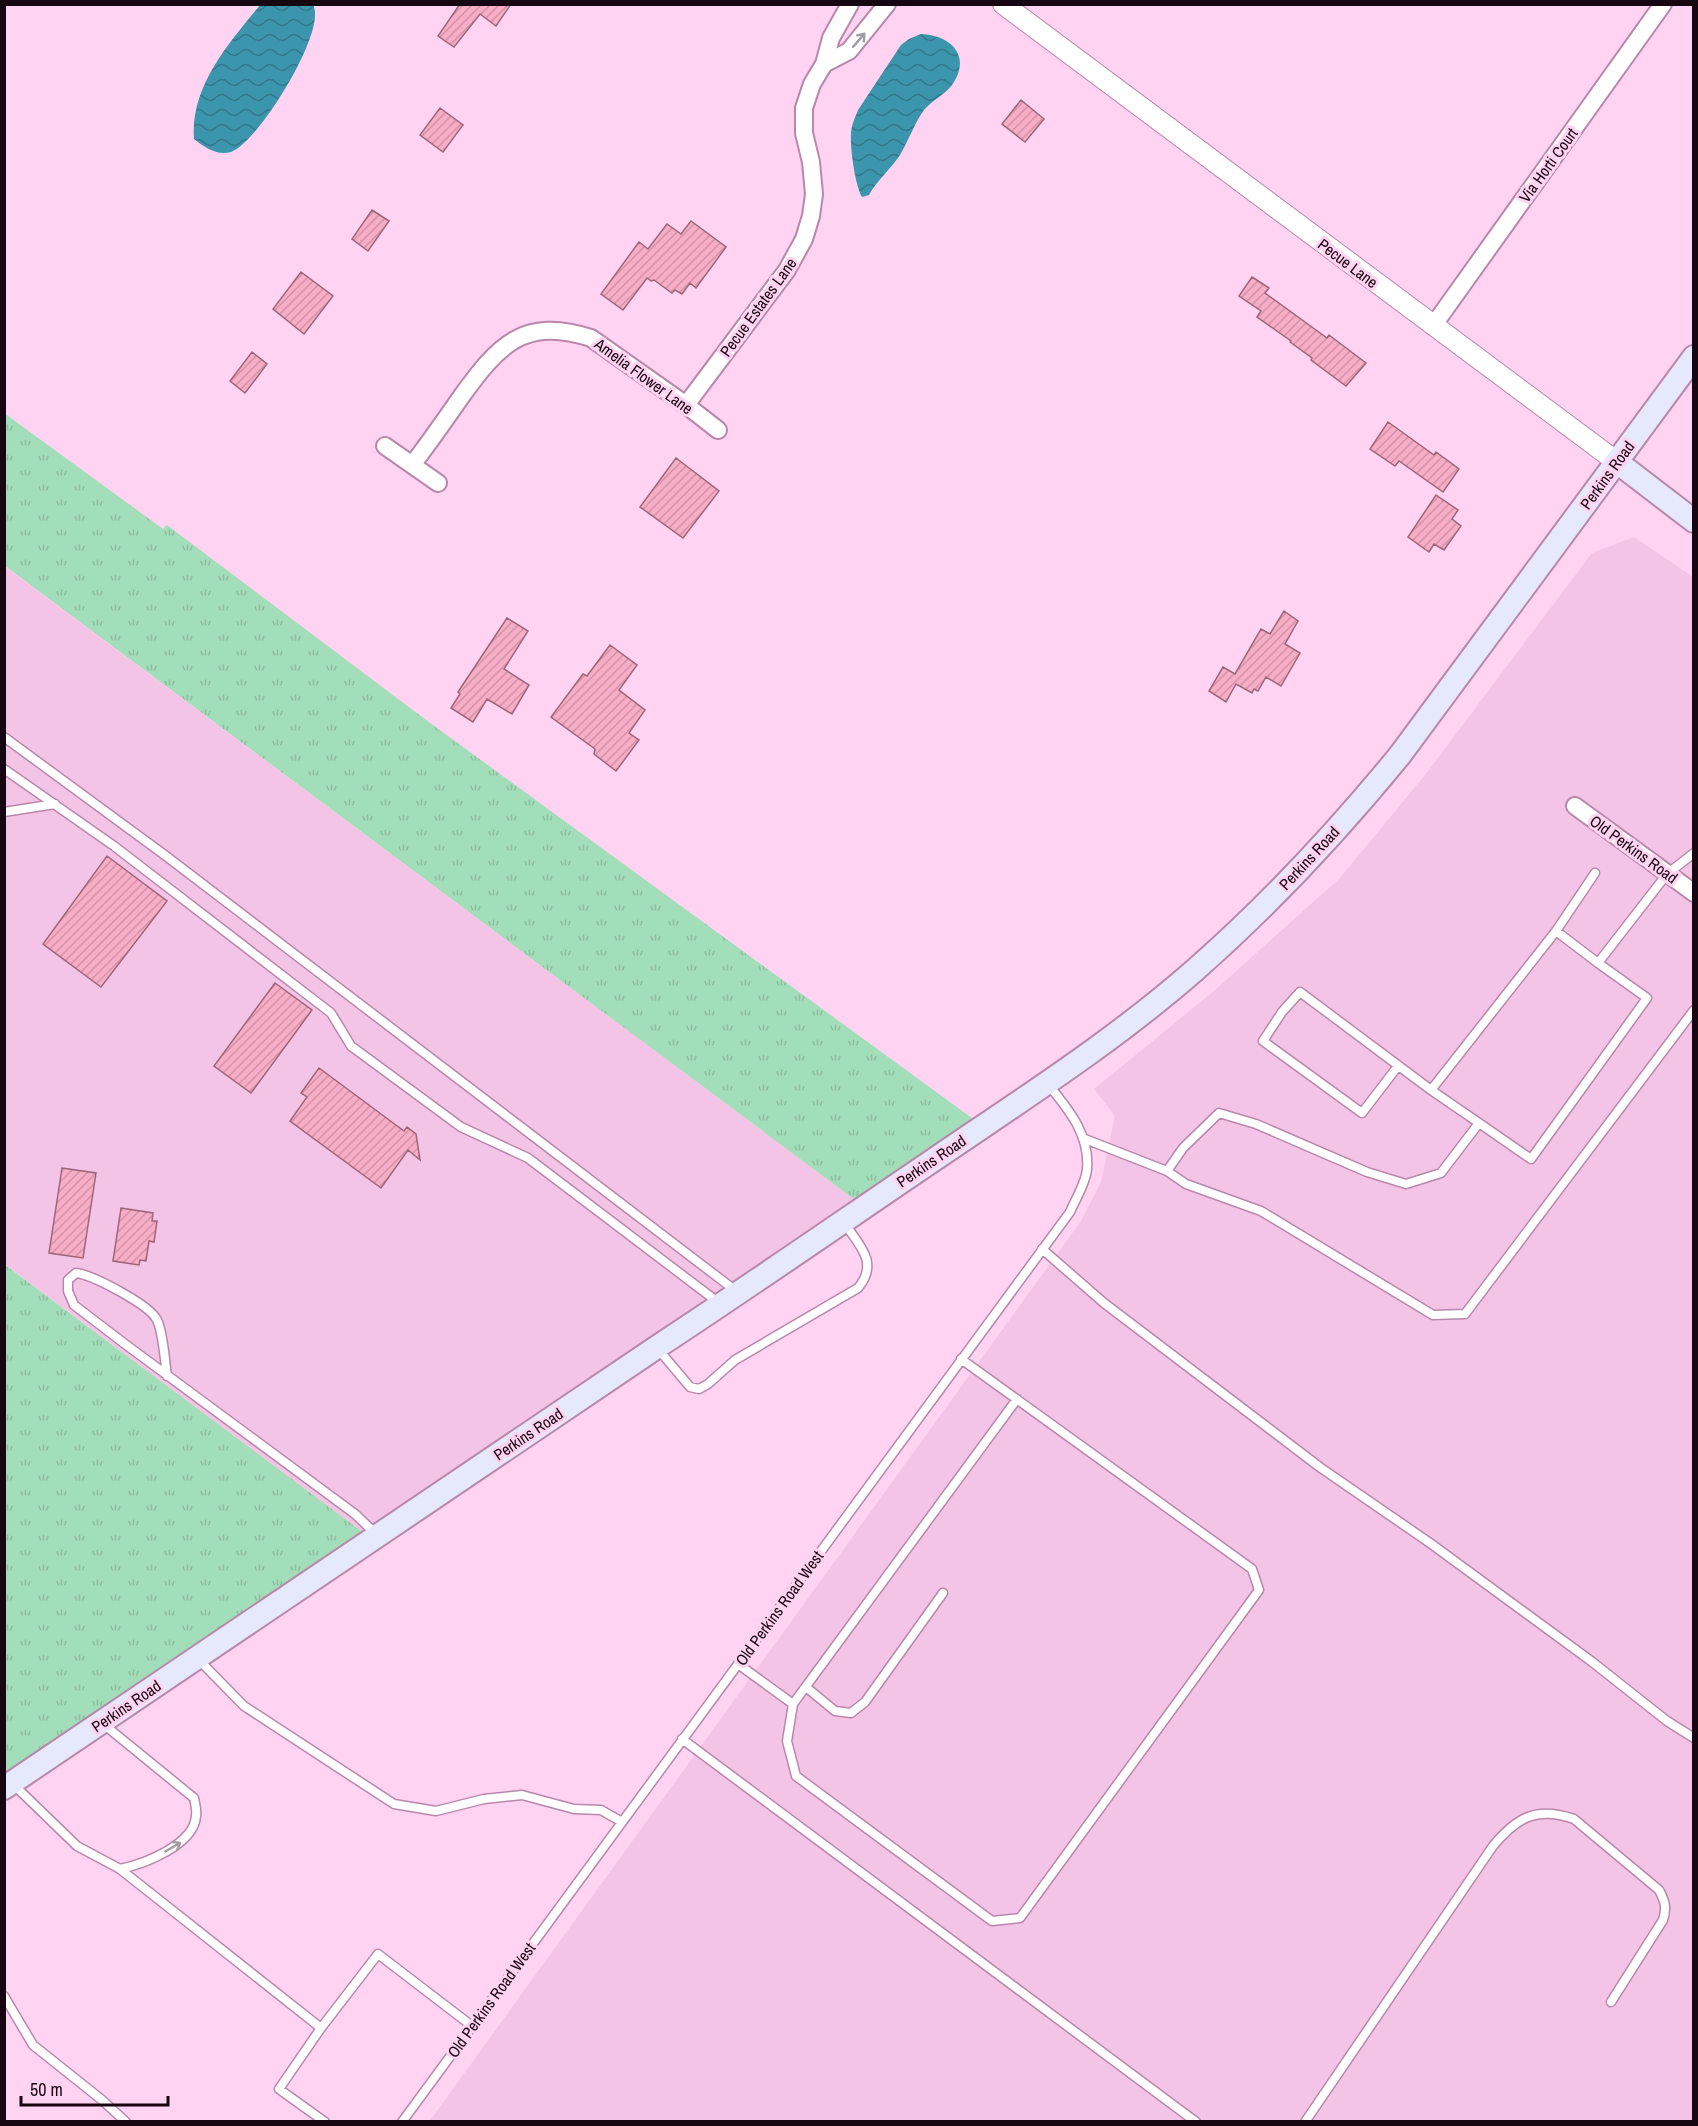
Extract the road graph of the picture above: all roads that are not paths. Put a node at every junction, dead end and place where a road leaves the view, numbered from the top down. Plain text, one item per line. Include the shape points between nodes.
1 (850, 4) edge
2 (887, 4) edge
3 (1003, 4) edge
4 (1663, 4) edge
5 (824, 64) junction
6 (1433, 326) junction
7 (1694, 357) edge
8 (686, 405) junction
9 (718, 430) dead end
10 (385, 446) dead end
11 (1617, 462) junction
12 (412, 465) junction
13 (438, 483) dead end
14 (1694, 521) edge
15 (4, 737) edge
16 (4, 769) edge
17 (55, 804) junction
18 (1575, 806) dead end
19 (4, 812) edge
20 (1694, 852) edge
21 (1594, 873) dead end
22 (1666, 873) junction
23 (1694, 893) edge
24 (1556, 931) junction
25 (1598, 963) junction
26 (1694, 1010) edge
27 (1685, 1021) junction
28 (1694, 1028) edge
29 (1398, 1066) junction
30 (1047, 1083) junction
31 (1431, 1090) junction
32 (1479, 1123) junction
33 (1085, 1139) junction
34 (1167, 1171) junction
35 (843, 1221) junction
36 (1042, 1249) junction
37 (730, 1299) junction
38 (657, 1347) junction
39 (961, 1359) junction
40 (167, 1376) junction
41 (1017, 1399) junction
42 (377, 1536) junction
43 (943, 1593) dead end
44 (196, 1658) junction
45 (738, 1664) junction
46 (806, 1687) junction
47 (793, 1704) junction
48 (101, 1723) junction
49 (1694, 1738) edge
50 (682, 1739) junction
51 (8, 1785) edge
52 (622, 1822) junction
53 (120, 1869) junction
54 (4, 1996) edge
55 (1611, 2002) dead end
56 (472, 2026) junction
57 (321, 2028) junction
58 (126, 2121) edge
59 (325, 2121) edge
60 (402, 2121) edge
61 (1196, 2121) edge
62 (1305, 2121) edge

1 - 5 street, Pecue Estates Lane via 831,38
5 -> 2 street via 849,51
3 - 6 street, Pecue Lane
4 - 6 street, Via Horti Court
5 - 8 street, Pecue Estates Lane via 804,108 814,194 804,239 787,270
6 - 11 street, Pecue Lane
7 - 11 main road, Perkins Road
8 - 9 street, Amelia Flower Lane
8 - 12 street, Amelia Flower Lane via 591,338 573,332 537,332 500,349 485,364
10 - 12 street
11 - 14 main road, Pecue Lane
11 - 30 main road, Perkins Road via 1435,710 1363,800 1274,895 1193,972 1114,1036
12 - 13 street
15 - 37 lane via 166,856
16 - 17 lane
17 - 19 lane
17 - 37 lane via 331,1013 351,1046 461,1127 528,1158
18 - 22 street, Old Perkins Road
20 - 22 lane
21 - 24 lane
22 - 23 street, Old Perkins Road
22 - 25 lane
24 - 25 lane
24 - 31 lane
25 - 32 lane via 1647,998 1531,1159
26 - 27 lane
27 - 28 lane
27 - 34 lane via 1465,1314 1433,1315 1261,1211 1186,1184
29 - 29 lane via 1300,992 1263,1041 1362,1113
29 - 31 lane
30 - 33 lane, Old Perkins Road West via 1071,1113
30 - 35 main road, Perkins Road
31 - 32 lane
32 - 34 lane via 1441,1173 1406,1184 1219,1113
33 - 34 lane
33 - 36 lane, Old Perkins Road West via 1087,1171 1070,1212
35 - 37 main road, Perkins Road
35 - 38 lane via 868,1258 869,1270 858,1288 735,1360 699,1389 690,1388
36 - 39 lane, Old Perkins Road West
36 - 49 lane via 1104,1303 1321,1468 1430,1543
37 - 38 main road, Perkins Road
38 - 42 main road, Perkins Road
39 - 41 lane
39 - 45 lane, Old Perkins Road West
40 - 40 lane via 74,1305 68,1280 76,1273 86,1274 149,1310 157,1320
40 - 42 lane via 355,1514
41 - 46 lane
41 - 47 lane via 1252,1569 1259,1590 1020,1918 992,1921 796,1776 787,1741
42 - 44 main road, Perkins Road
43 - 46 lane via 865,1702 851,1713 835,1711
44 - 48 main road, Perkins Road
44 - 52 lane via 244,1706 394,1804 436,1811 484,1799 522,1795 574,1809 601,1810
45 - 47 lane
45 - 50 lane, Old Perkins Road West
46 - 47 lane
48 - 51 main road, Perkins Road
53 -> 48 lane via 145,1863 184,1840 197,1818 194,1798
50 - 52 lane, Old Perkins Road West
50 - 61 lane
51 - 53 lane via 77,1846
52 - 56 lane, Old Perkins Road West
53 - 57 lane
54 - 58 lane via 33,2044
55 - 62 lane via 1663,1920 1665,1900 1659,1890 1574,1819 1541,1812 1522,1818 1493,1846
56 - 57 lane via 378,1954
56 - 60 lane, Old Perkins Road West
57 - 59 lane via 279,2089

